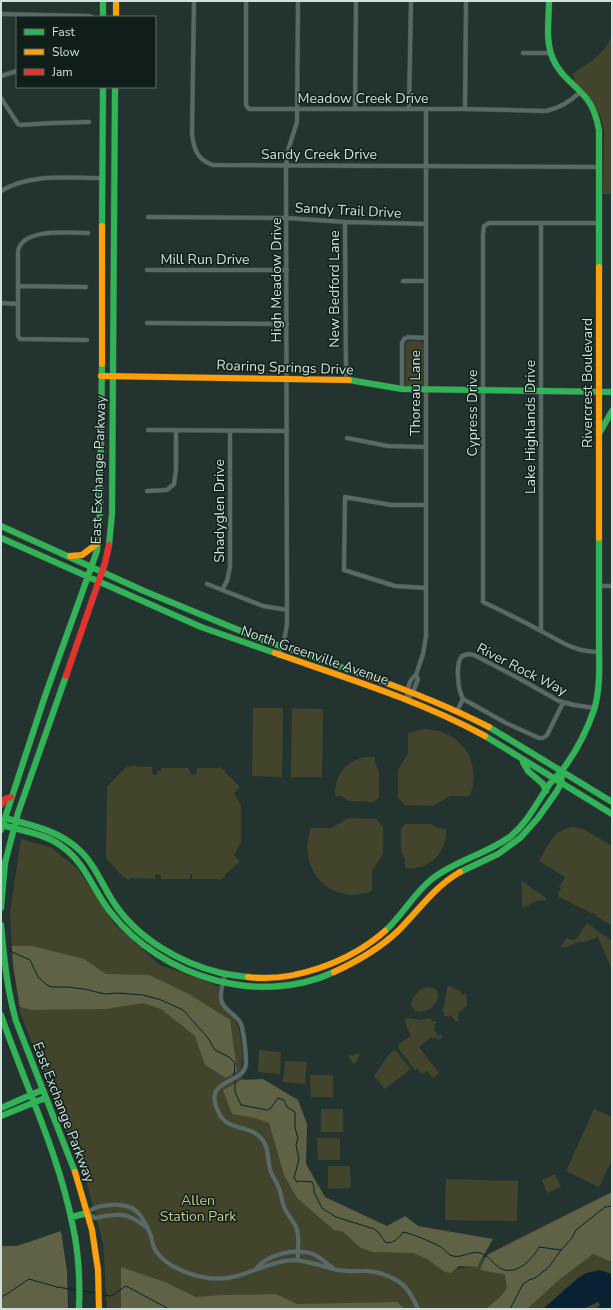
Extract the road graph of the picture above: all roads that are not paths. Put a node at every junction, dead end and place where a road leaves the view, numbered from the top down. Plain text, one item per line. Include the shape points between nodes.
1 (104, 1) edge
2 (116, 1) edge
3 (194, 1) edge
4 (246, 1) edge
5 (298, 1) edge
6 (356, 1) edge
7 (411, 1) edge
8 (466, 1) edge
9 (549, 1) edge
10 (1, 14) edge
11 (88, 16) edge
12 (103, 16) edge
13 (116, 16) edge
14 (523, 53) dead end
15 (551, 53) junction
16 (16, 72) edge
17 (1, 76) edge
18 (103, 88) edge
19 (115, 88) edge
20 (580, 92) junction
21 (1, 98) edge
22 (297, 108) junction
23 (355, 109) junction
24 (410, 109) junction
25 (426, 109) junction
26 (465, 109) junction
27 (89, 122) dead end
28 (286, 165) junction
29 (426, 166) junction
30 (599, 167) junction
31 (102, 178) junction
32 (114, 178) junction
33 (1, 191) edge
34 (148, 217) dead end
35 (287, 218) junction
36 (345, 222) junction
37 (541, 223) junction
38 (599, 223) junction
39 (426, 224) junction
40 (88, 233) dead end
41 (147, 270) dead end
42 (287, 270) junction
43 (403, 281) dead end
44 (426, 281) junction
45 (18, 286) junction
46 (86, 287) dead end
47 (1, 303) edge
48 (18, 304) junction
49 (147, 323) dead end
50 (287, 324) junction
51 (426, 338) junction
52 (86, 340) dead end
53 (101, 376) junction
54 (112, 376) junction
55 (287, 378) junction
56 (346, 379) junction
57 (402, 389) junction
58 (426, 390) junction
59 (483, 391) junction
60 (541, 391) junction
61 (599, 392) junction
62 (612, 392) edge
63 (612, 411) edge
64 (148, 430) dead end
65 (176, 430) junction
66 (230, 430) junction
67 (287, 431) junction
68 (599, 435) junction
69 (347, 438) dead end
70 (426, 447) junction
71 (101, 479) junction
72 (112, 479) junction
73 (147, 491) dead end
74 (426, 505) junction
75 (1, 526) edge
76 (1, 538) edge
77 (98, 542) junction
78 (68, 556) junction
79 (92, 567) junction
80 (102, 571) junction
81 (88, 577) junction
82 (98, 582) junction
83 (207, 584) dead end
84 (599, 586) junction
85 (612, 586) edge
86 (426, 588) junction
87 (222, 590) junction
88 (176, 604) junction
89 (287, 610) junction
90 (171, 614) junction
91 (541, 631) junction
92 (281, 647) junction
93 (599, 652) junction
94 (279, 656) junction
95 (410, 691) junction
96 (45, 696) junction
97 (57, 699) junction
98 (463, 699) junction
99 (407, 700) junction
100 (563, 703) junction
101 (595, 708) junction
102 (457, 711) junction
103 (522, 760) junction
104 (562, 772) junction
105 (553, 779) junction
106 (561, 783) junction
107 (546, 791) junction
108 (11, 797) junction
109 (612, 802) edge
110 (1, 805) edge
111 (612, 814) edge
112 (5, 818) junction
113 (16, 821) junction
114 (2, 827) edge
115 (14, 828) junction
116 (93, 869) junction
117 (86, 873) junction
118 (1, 908) edge
119 (1, 924) edge
120 (225, 975) junction
121 (4, 980) edge
122 (223, 983) junction
123 (1, 1016) edge
124 (42, 1090) junction
125 (30, 1095) junction
126 (45, 1098) junction
127 (33, 1103) junction
128 (1, 1108) edge
129 (1, 1116) edge
130 (87, 1213) junction
131 (72, 1216) junction
132 (146, 1227) junction
133 (297, 1252) junction
134 (298, 1260) junction
135 (254, 1270) junction
136 (336, 1270) junction
137 (79, 1309) edge
138 (99, 1309) edge
139 (418, 1309) edge

1 - 12 main road
2 - 13 main road
3 - 28 street, Sandy Creek Drive via 192,134 196,153 213,165
4 - 22 street, Meadow Creek Drive via 246,105 249,109
5 - 22 street, High Meadow Drive
6 - 23 street
7 - 24 street
8 - 26 street
9 - 15 main road, Rivercrest Boulevard
10 - 11 street
14 - 15 street
15 - 20 main road, Rivercrest Boulevard via 561,73
16 - 17 street
18 - 31 main road, East Exchange Parkway
19 - 32 main road, East Exchange Parkway
20 - 26 street, Meadow Creek Drive via 563,106 546,111
20 - 30 main road, Rivercrest Boulevard via 589,102 597,119
21 - 27 street via 20,125
22 - 23 street, Meadow Creek Drive
22 - 28 street, High Meadow Drive via 297,122
23 - 24 street, Meadow Creek Drive
24 - 25 street, Meadow Creek Drive
25 - 26 street, Meadow Creek Drive
25 - 29 street, Thoreau Lane
28 - 29 street, Sandy Creek Drive
28 - 35 street, High Meadow Drive
29 - 30 street, Sandy Creek Drive
29 - 39 street, Thoreau Lane
30 - 38 main road, Rivercrest Boulevard
31 - 32 main road
31 - 33 street via 33,179
31 - 53 main road, East Exchange Parkway
32 - 54 main road, East Exchange Parkway
34 - 35 street, Sandy Trail Drive
35 - 36 street, Sandy Trail Drive
35 - 42 street, High Meadow Drive
36 - 39 street, Sandy Trail Drive
36 - 56 street, New Bedford Lane
37 - 38 street
37 - 59 street, Cypress Drive via 485,224
37 - 60 street, Lake Highlands Drive
38 - 61 main road, Rivercrest Boulevard
39 - 44 street, Thoreau Lane
40 - 45 street via 46,232 28,239 19,247
41 - 42 street, Mill Run Drive
42 - 50 street, High Meadow Drive
43 - 44 street
44 - 51 street, Thoreau Lane
45 - 46 street
45 - 48 street
47 - 48 street
48 - 52 street via 18,336 22,340
49 - 50 street
50 - 55 street, High Meadow Drive
51 - 57 street via 408,337 402,343
51 - 58 street, Thoreau Lane
53 - 54 main road, Roaring Springs Drive
53 - 71 main road, East Exchange Parkway
54 - 55 main road, Roaring Springs Drive
54 - 72 main road, East Exchange Parkway
55 - 56 main road, Roaring Springs Drive
55 - 67 street, High Meadow Drive
56 - 57 main road, Roaring Springs Drive
57 - 58 main road, Roaring Springs Drive
58 - 59 main road, Roaring Springs Drive
58 - 70 street, Thoreau Lane
59 - 60 main road, Roaring Springs Drive
59 - 91 street, Cypress Drive via 483,602
60 - 61 main road, Roaring Springs Drive
60 - 91 street, Lake Highlands Drive
61 - 62 main road, Roaring Springs Drive
61 - 68 main road, Rivercrest Boulevard
63 - 68 main road
64 - 65 street
65 - 66 street
65 - 73 street via 174,484 167,490
66 - 67 street
66 - 87 street, Shadyglen Drive via 230,567
67 - 89 street, High Meadow Drive
68 - 84 main road, Rivercrest Boulevard
69 - 70 street via 388,446
70 - 74 street, Thoreau Lane
71 - 72 main road
71 - 77 main road, East Exchange Parkway
72 - 80 main road, East Exchange Parkway via 111,536
74 - 86 street, Thoreau Lane
74 - 86 street via 391,505 345,497 344,570 395,586
75 - 78 main road, North Greenville Avenue
76 - 81 main road, North Greenville Avenue
77 - 78 main road via 82,555
77 - 79 main road, East Exchange Parkway
78 - 79 main road, North Greenville Avenue
79 - 80 main road, North Greenville Avenue
79 - 81 main road, East Exchange Parkway
80 - 82 main road, East Exchange Parkway
80 - 88 main road, North Greenville Avenue
81 - 82 main road, North Greenville Avenue
81 - 96 main road, East Exchange Parkway
82 - 90 main road, North Greenville Avenue
82 - 97 main road, East Exchange Parkway
83 - 87 street
84 - 85 street
84 - 93 main road, Rivercrest Boulevard
86 - 95 street, Thoreau Lane via 423,654
87 - 89 street via 262,606
88 - 90 main road
88 - 92 main road, North Greenville Avenue
89 - 92 street, High Meadow Drive via 286,630
90 - 94 main road, North Greenville Avenue
91 - 93 street via 571,648
92 - 94 street, High Meadow Drive
92 - 95 main road, North Greenville Avenue
93 - 101 main road, Rivercrest Boulevard via 599,686
94 - 99 main road, North Greenville Avenue
95 - 99 street, Thoreau Lane
95 - 102 main road, North Greenville Avenue
96 - 97 main road
96 - 108 main road, East Exchange Parkway
97 - 113 main road, East Exchange Parkway
98 - 100 street via 539,738 548,733
98 - 100 street, River Rock Way via 458,685 458,664 460,658 468,654
98 - 102 street
99 - 103 main road, North Greenville Avenue via 455,720
100 - 101 street, River Rock Way
101 - 104 main road, Rivercrest Boulevard via 583,736
102 - 104 main road, North Greenville Avenue via 496,731
103 - 105 main road, North Greenville Avenue
103 - 107 main road via 528,770 542,782
104 - 105 main road, Rivercrest Boulevard
104 - 106 main road, Rivercrest Boulevard
104 - 109 main road, North Greenville Avenue
105 - 106 main road, North Greenville Avenue
105 - 107 main road, Rivercrest Boulevard
106 - 111 main road, North Greenville Avenue
106 - 122 main road, Rivercrest Boulevard via 532,825 516,841 500,853 455,875 438,887 390,939 355,963 321,978 289,985 262,987
107 - 120 main road, Rivercrest Boulevard via 534,811 513,834 496,846 434,876 389,928 352,955 319,969 288,976 252,978
108 - 110 main road
108 - 112 main road, East Exchange Parkway
112 - 113 main road, Rivercrest Boulevard
112 - 114 main road, East Exchange Parkway
113 - 115 main road, East Exchange Parkway
113 - 116 main road, Rivercrest Boulevard via 62,837 82,852
114 - 115 main road, Rivercrest Boulevard
115 - 117 main road, Rivercrest Boulevard via 62,845 75,857
115 - 118 main road, East Exchange Parkway via 5,863
116 - 117 main road
116 - 120 main road, Rivercrest Boulevard via 116,906 128,921 146,936 180,959
117 - 122 main road, Rivercrest Boulevard via 111,914 144,946 183,970
119 - 121 main road, East Exchange Parkway
120 - 122 street
121 - 124 main road, East Exchange Parkway via 16,1021
122 - 133 street via 222,1002 239,1021 246,1065 238,1077 220,1086 216,1103 226,1123 251,1130 265,1143 270,1171 279,1187 283,1206 296,1227
123 - 125 main road, East Exchange Parkway
124 - 125 main road
124 - 126 main road, East Exchange Parkway
125 - 127 main road, East Exchange Parkway
125 - 128 main road
126 - 127 main road
126 - 130 main road, East Exchange Parkway via 78,1181
127 - 129 main road
127 - 131 main road, East Exchange Parkway
130 - 131 main road
130 - 132 street via 95,1218 129,1216
130 - 132 street via 93,1208 108,1205 125,1206 140,1214
130 - 138 main road, East Exchange Parkway via 97,1266
131 - 137 main road, East Exchange Parkway via 78,1268
132 - 135 street via 156,1251 165,1261 195,1276 232,1278
133 - 134 street
133 - 135 street via 272,1257
133 - 136 street via 315,1255
134 - 135 street via 284,1261
134 - 136 street
136 - 139 street via 369,1271 397,1281 406,1288

